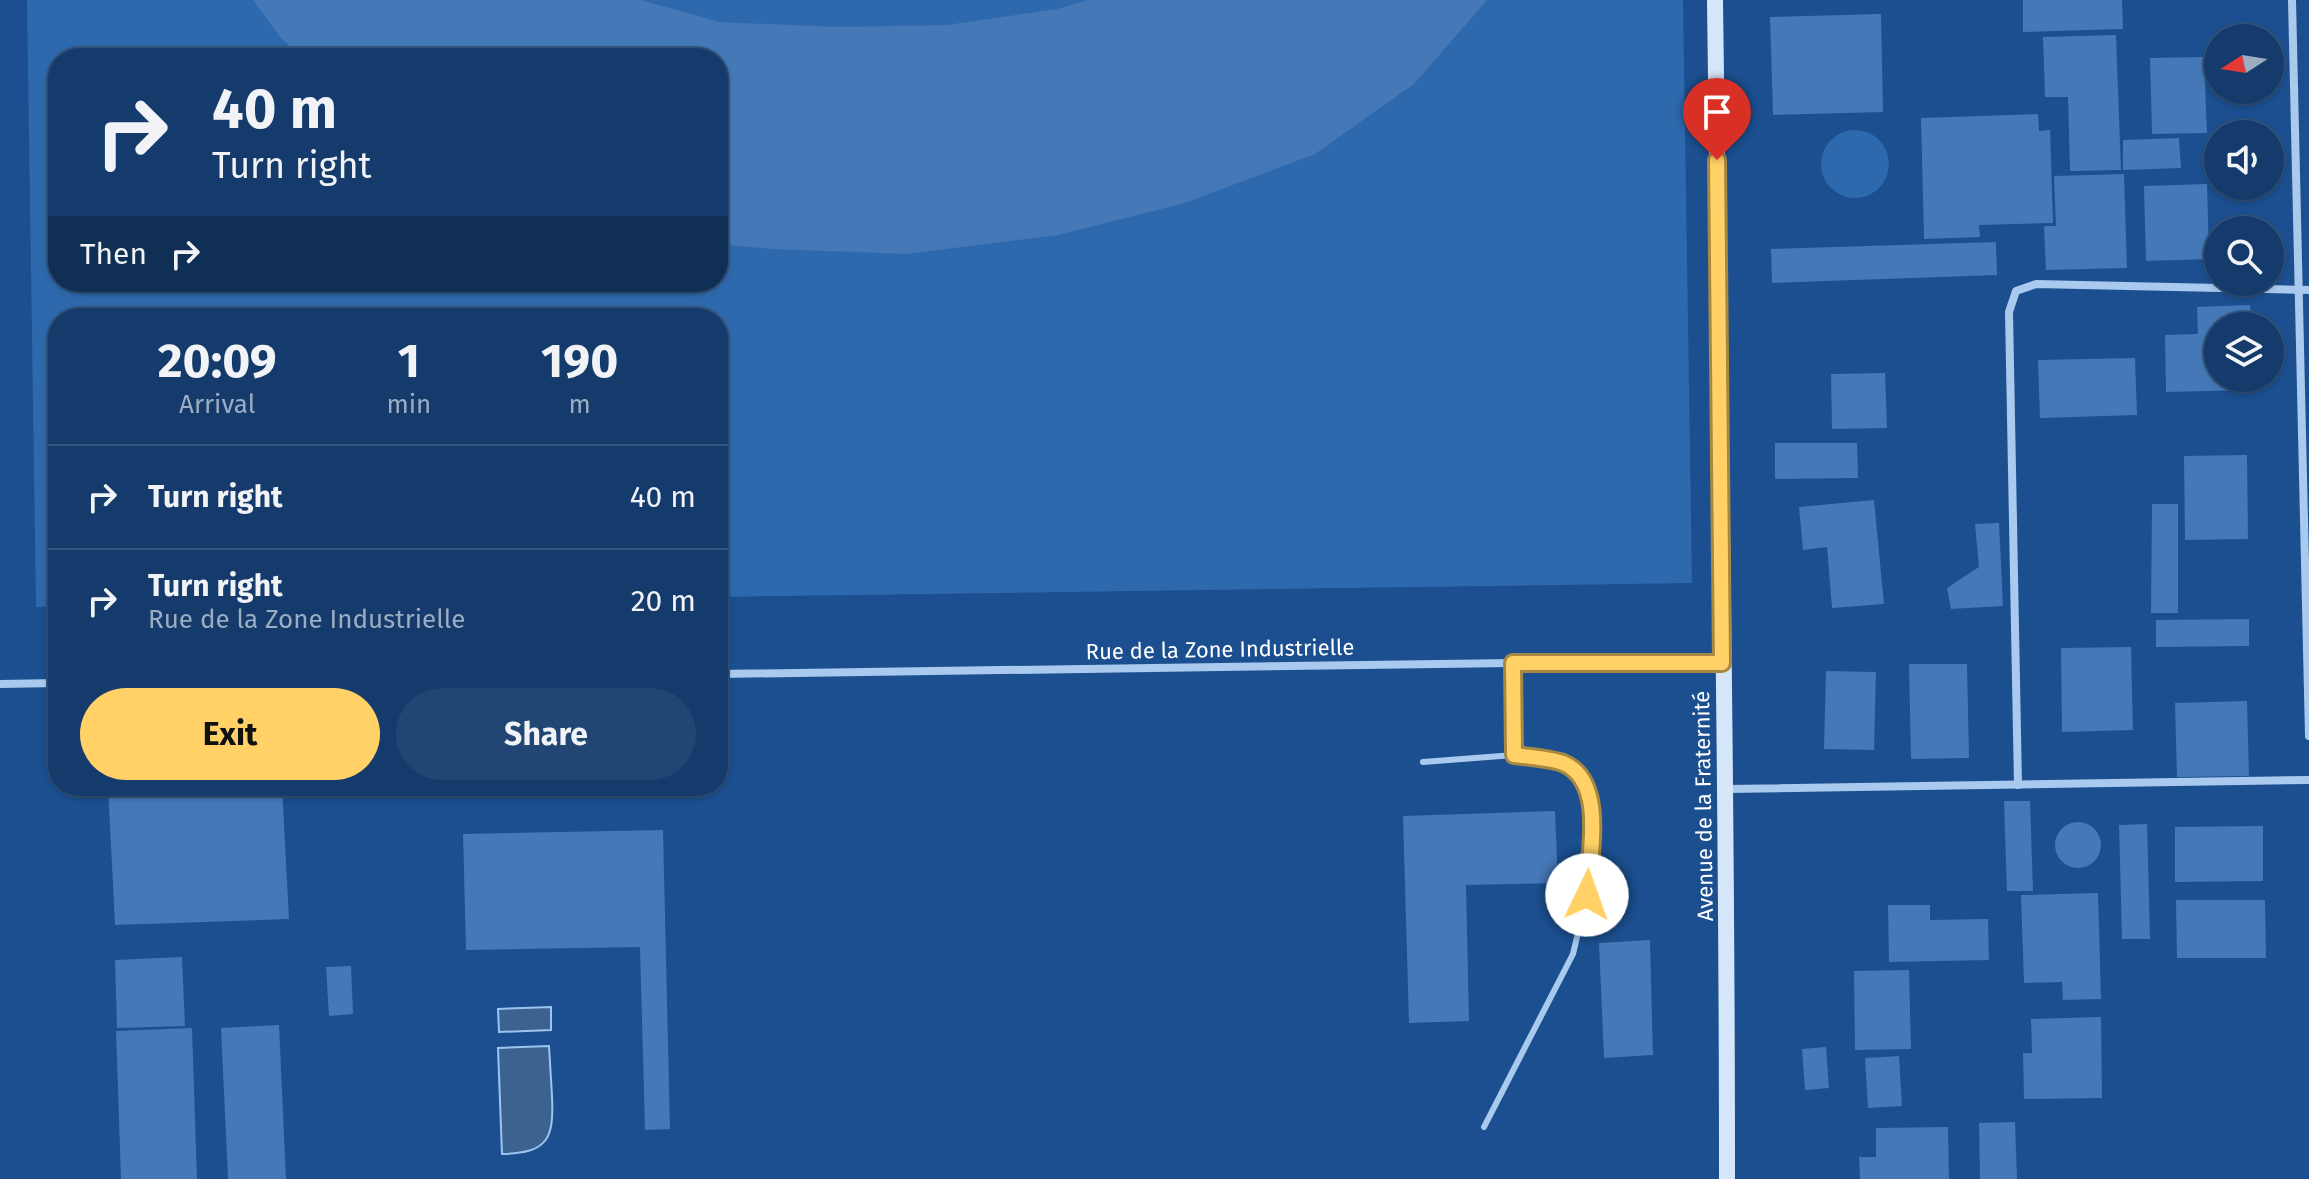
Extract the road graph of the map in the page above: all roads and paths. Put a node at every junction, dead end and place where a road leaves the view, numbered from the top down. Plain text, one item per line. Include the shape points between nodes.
1 (1715, 0) edge
2 (2292, 0) edge
3 (2304, 290) edge
4 (2307, 550) edge
5 (1513, 663) junction
6 (1722, 663) junction
7 (728, 674) edge
8 (48, 683) edge
9 (0, 684) edge
10 (2309, 736) edge
11 (1514, 755) junction
12 (1423, 762) dead end
13 (2309, 780) edge
14 (2018, 785) junction
15 (1727, 789) junction
16 (1484, 1127) dead end
17 (1727, 1179) edge

1 - 6 street, Avenue de la Fraternité
2 - 3 street
3 - 4 street
3 - 14 street via 2036,284 2016,291 2009,312
4 - 10 street
5 - 6 street, Rue de la Zone Industrielle
5 - 7 street, Rue de la Zone Industrielle
5 - 11 lane
6 - 15 street, Avenue de la Fraternité
8 - 9 street
11 - 12 lane
11 - 16 lane via 1564,763 1583,777 1593,803 1587,895 1573,954
13 - 14 street
14 - 15 street
15 - 17 street, Avenue de la Fraternité

